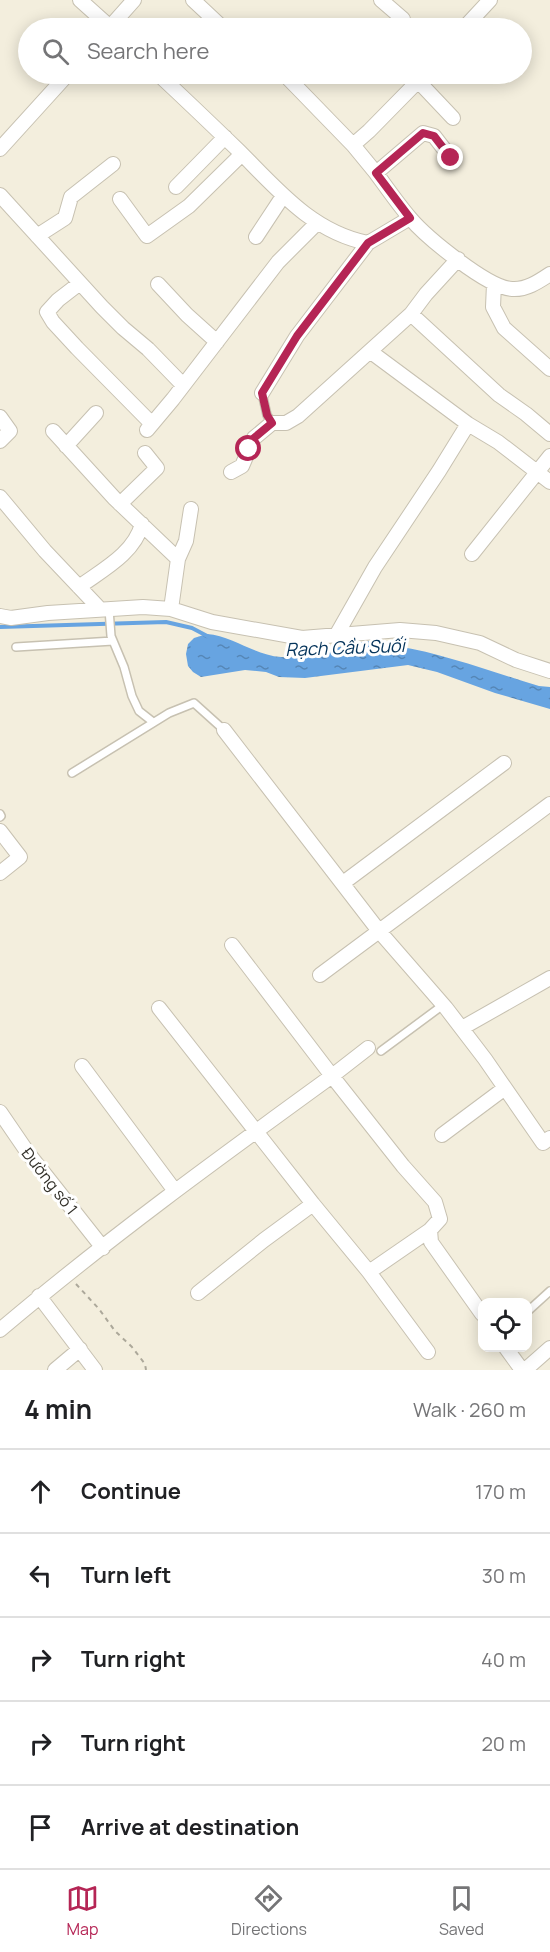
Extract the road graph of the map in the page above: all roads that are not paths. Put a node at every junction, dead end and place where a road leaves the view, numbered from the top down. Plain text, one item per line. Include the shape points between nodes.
1 (80, 0) edge
2 (134, 0) edge
3 (193, 0) edge
4 (381, 0) edge
5 (490, 0) edge
6 (99, 18) edge
7 (119, 18) edge
8 (212, 18) edge
9 (401, 18) edge
10 (474, 18) edge
11 (59, 84) edge
12 (168, 84) edge
13 (294, 84) edge
14 (414, 84) edge
15 (426, 84) edge
16 (453, 118) dead end
17 (225, 138) junction
18 (353, 145) junction
19 (0, 149) edge
20 (242, 154) junction
21 (451, 158) dead end
22 (113, 164) dead end
23 (376, 173) junction
24 (176, 188) dead end
25 (0, 195) edge
26 (283, 196) junction
27 (120, 199) dead end
28 (410, 218) junction
29 (316, 223) junction
30 (38, 236) junction
31 (256, 237) dead end
32 (368, 243) junction
33 (458, 259) junction
34 (549, 277) edge
35 (80, 283) junction
36 (158, 284) dead end
37 (494, 284) junction
38 (411, 314) junction
39 (217, 342) junction
40 (371, 351) junction
41 (550, 369) edge
42 (183, 385) junction
43 (262, 393) joint
44 (96, 413) dead end
45 (0, 417) edge
46 (272, 423) junction
47 (468, 424) junction
48 (53, 431) dead end
49 (550, 434) edge
50 (0, 441) edge
51 (66, 446) junction
52 (145, 453) dead end
53 (550, 456) edge
54 (231, 472) dead end
55 (537, 472) junction
56 (550, 482) edge
57 (0, 496) edge
58 (120, 504) junction
59 (191, 509) dead end
60 (142, 524) junction
61 (472, 554) dead end
62 (177, 559) junction
63 (79, 586) junction
64 (171, 609) junction
65 (107, 612) junction
66 (0, 616) edge
67 (337, 634) junction
68 (112, 638) junction
69 (16, 647) dead end
70 (550, 671) edge
71 (153, 722) junction
72 (224, 730) joint
73 (504, 763) dead end
74 (72, 772) dead end
75 (550, 804) edge
76 (0, 831) edge
77 (0, 873) edge
78 (342, 883) junction
79 (379, 931) junction
80 (232, 945) dead end
81 (320, 975) dead end
82 (550, 978) edge
83 (443, 1005) junction
84 (159, 1008) dead end
85 (462, 1028) junction
86 (375, 1049) joint
87 (82, 1066) dead end
88 (332, 1076) junction
89 (505, 1088) junction
90 (0, 1112) edge
91 (256, 1131) junction
92 (442, 1135) dead end
93 (548, 1144) edge
94 (175, 1191) junction
95 (313, 1204) junction
96 (430, 1230) junction
97 (103, 1248) junction
98 (369, 1272) junction
99 (550, 1291) edge
100 (198, 1293) dead end
101 (39, 1296) junction
102 (478, 1307) edge
103 (532, 1307) edge
104 (0, 1330) edge
105 (550, 1348) edge
106 (80, 1349) junction
107 (428, 1352) dead end
108 (510, 1352) edge
109 (55, 1370) edge
110 (95, 1370) edge
111 (524, 1370) edge

1 - 6 street
2 - 7 street
3 - 8 street
4 - 9 street
5 - 10 street
11 - 19 street
12 - 17 street
13 - 18 street
14 - 18 street
15 - 16 street
17 - 20 street
17 - 24 street
18 - 23 street
20 - 26 street
20 - 27 street via 189,206 147,236
21 - 23 street via 434,136 423,133
22 - 30 street via 71,197 65,218
23 - 28 street
25 - 30 street
26 - 29 street
26 - 31 street
28 - 32 street
28 - 33 street
29 - 32 street
29 - 39 street via 278,262
30 - 35 street
32 - 43 street via 297,336
33 - 37 street
33 - 38 street
34 - 37 street via 522,289
35 - 42 street
35 - 42 street via 47,312 150,427
36 - 39 street
37 - 41 street via 493,307 504,328
38 - 40 street
38 - 49 street via 499,395
39 - 42 street
40 - 46 street via 298,416 286,423
40 - 47 street
43 - 46 lane
44 - 51 street
45 - 50 street via 10,431
46 - 54 street via 254,438 242,466
47 - 55 street
47 - 67 street via 375,567
48 - 51 street
51 - 58 street
52 - 58 street via 157,468
53 - 55 street
55 - 56 street
55 - 61 street
57 - 63 street
58 - 60 street
59 - 62 street via 186,541
60 - 62 street
60 - 63 street via 128,549
62 - 64 street
63 - 65 street
64 - 65 street
64 - 67 street via 212,622 302,638
65 - 66 street
65 - 68 lane
67 - 70 street via 400,630 436,633 480,643
68 - 69 lane
68 - 71 lane via 136,706
71 - 72 lane via 194,703
71 - 74 lane
72 - 78 street
73 - 78 street
75 - 79 street
76 - 77 street via 20,857
78 - 79 street
79 - 81 street
79 - 83 street
80 - 88 street
82 - 85 street
83 - 85 street
83 - 86 lane
84 - 91 street
85 - 89 street
86 - 88 street
87 - 94 street
88 - 91 street
88 - 96 street via 435,1202 440,1219
89 - 92 street
89 - 93 street
90 - 97 street, Đường số 1
91 - 94 street
91 - 95 street
94 - 97 street
95 - 98 street
95 - 100 street
96 - 98 street
96 - 102 street via 431,1242
97 - 101 street
98 - 107 street
99 - 103 lane
101 - 104 street
101 - 106 street
105 - 111 street
106 - 109 street
106 - 110 street
108 - 111 street

